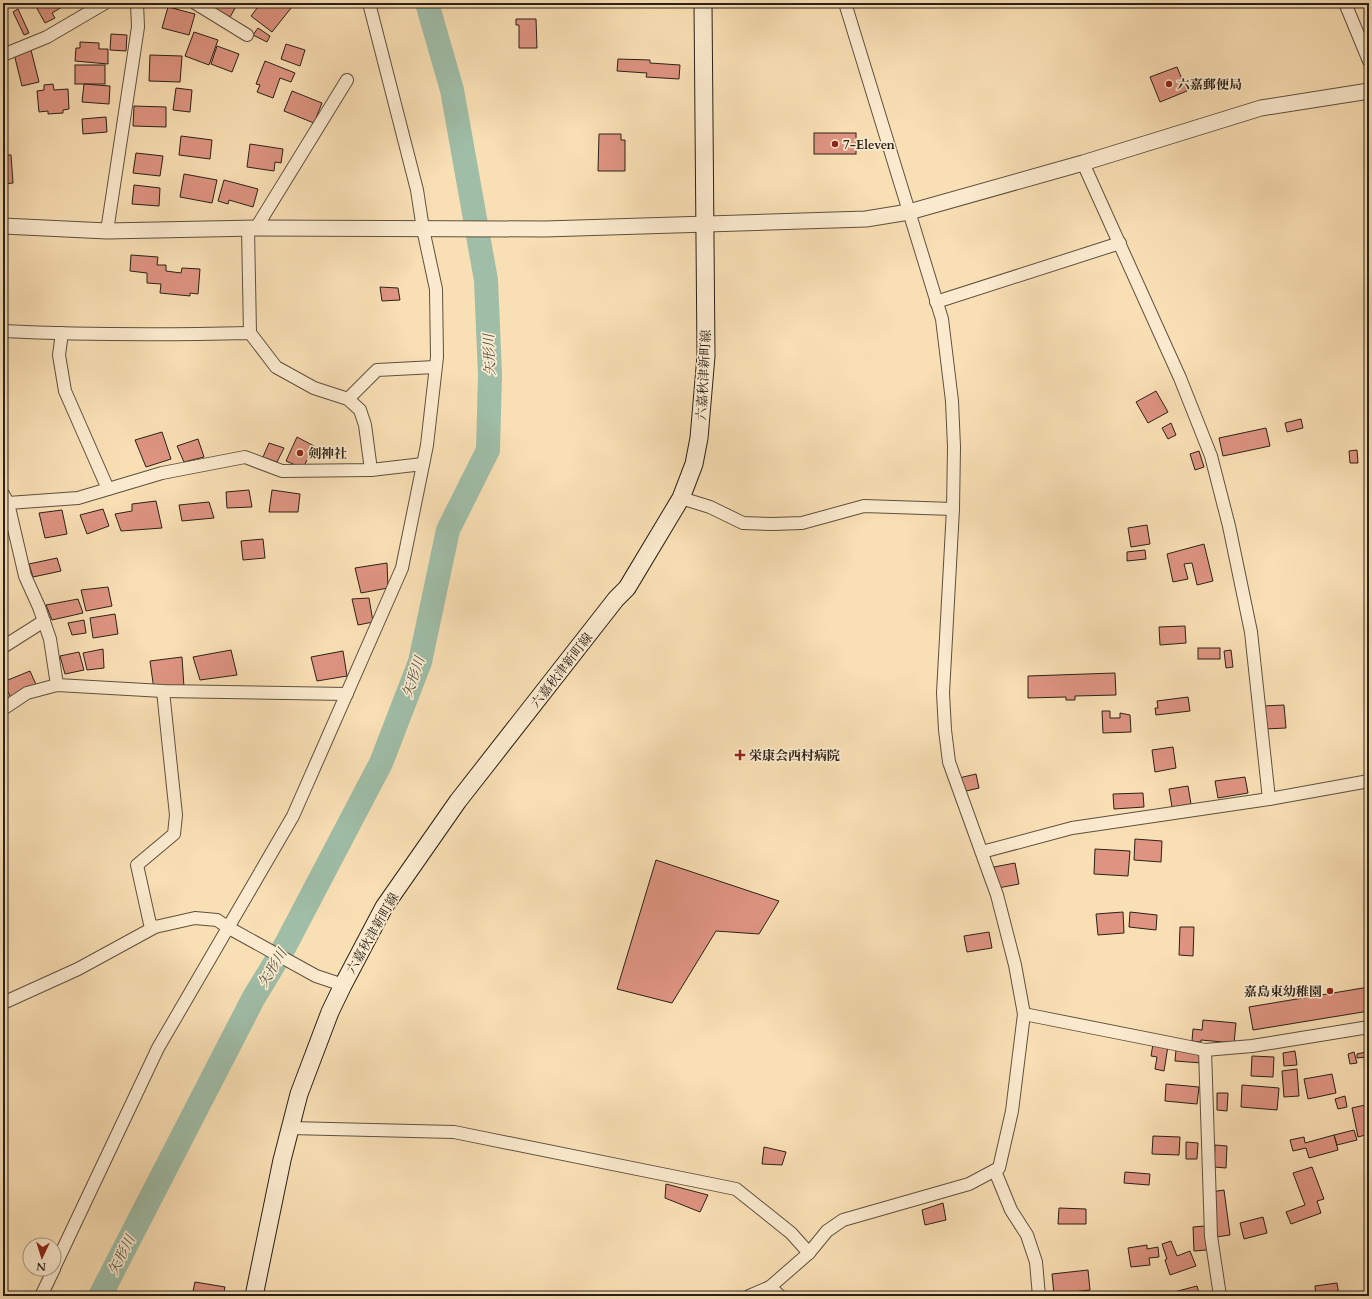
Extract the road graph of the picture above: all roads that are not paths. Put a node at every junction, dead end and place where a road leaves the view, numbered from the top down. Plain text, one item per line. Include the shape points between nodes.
1 (105, 3) edge
2 (137, 3) edge
3 (195, 3) edge
4 (369, 3) edge
5 (703, 3) edge
6 (845, 3) edge
7 (1345, 3) edge
8 (247, 36) dead end
9 (3, 55) edge
10 (1369, 61) edge
11 (348, 80) dead end
12 (1369, 91) edge
13 (1083, 163) junction
14 (909, 212) junction
15 (704, 224) junction
16 (3, 226) edge
17 (252, 228) junction
18 (423, 229) junction
19 (107, 231) junction
20 (1120, 243) junction
21 (936, 302) junction
22 (3, 331) edge
23 (250, 333) junction
24 (62, 334) junction
25 (435, 367) junction
26 (348, 399) junction
27 (424, 464) junction
28 (372, 470) junction
29 (108, 489) junction
30 (682, 498) junction
31 (6, 499) edge
32 (953, 509) junction
33 (44, 621) junction
34 (3, 647) edge
35 (57, 685) junction
36 (163, 691) junction
37 (347, 694) junction
38 (3, 709) edge
39 (1369, 781) edge
40 (1269, 799) junction
41 (982, 852) junction
42 (155, 927) junction
43 (229, 928) junction
44 (343, 985) junction
45 (3, 1003) edge
46 (1024, 1014) junction
47 (1369, 1027) edge
48 (1205, 1050) junction
49 (290, 1128) junction
50 (994, 1171) junction
51 (62, 1252) edge
52 (809, 1253) junction
53 (50, 1277) edge
54 (770, 1287) junction
55 (41, 1296) edge
56 (254, 1296) edge
57 (749, 1296) edge
58 (780, 1296) edge
59 (1040, 1296) edge
60 (1220, 1296) edge

1 - 9 street via 47,37
2 - 19 street via 138,27
3 - 8 street
4 - 18 street via 417,190
5 - 15 main road, 六嘉秋津新町線
6 - 14 street
7 - 10 street
11 - 17 street
12 - 13 street via 1261,108
13 - 14 street
13 - 20 street
14 - 15 street via 866,219
14 - 21 street
15 - 18 street via 545,229
15 - 30 main road, 六嘉秋津新町線 via 706,356 699,438 694,464
16 - 19 street
17 - 18 street
17 - 19 street
17 - 23 street
18 - 25 street via 436,289
20 - 21 street
20 - 40 street via 1180,378 1211,456 1230,526 1251,632
21 - 32 street via 942,319 952,401
22 - 24 street
23 - 24 street
23 - 26 street via 276,367 314,388
24 - 29 street via 59,355 65,391
25 - 26 street via 377,370
25 - 27 street
26 - 28 street via 360,410
27 - 28 street
27 - 37 street via 402,568
28 - 29 street via 282,471 245,457 162,473
29 - 31 street via 78,498
30 - 32 street via 710,507 743,523 802,523 864,506
30 - 44 main road, 六嘉秋津新町線 via 627,588 458,801 384,907
31 - 33 street via 25,576
32 - 41 street via 943,693 945,730 949,762
33 - 34 street
33 - 35 street via 50,639
35 - 36 street
35 - 38 street via 28,693
36 - 37 street
36 - 42 street via 176,815 174,834 137,865 150,924
37 - 43 street via 293,816
39 - 40 street
40 - 41 street via 1072,828
41 - 46 street via 997,895 1015,965
42 - 43 street via 195,918 217,920
42 - 45 street via 78,969
43 - 44 street via 316,976
43 - 51 street via 158,1048
44 - 49 main road, 六嘉秋津新町線 via 298,1094
46 - 48 street
46 - 50 street via 1012,1111 999,1168
47 - 48 street via 1252,1046
48 - 60 street via 1211,1236
49 - 52 street via 454,1132 736,1189 792,1233
49 - 56 main road, 六嘉秋津新町線
50 - 52 street via 969,1184 843,1220 827,1231
50 - 59 street via 1011,1210 1027,1235 1036,1262
52 - 54 street
53 - 55 street
54 - 57 street
54 - 58 street

